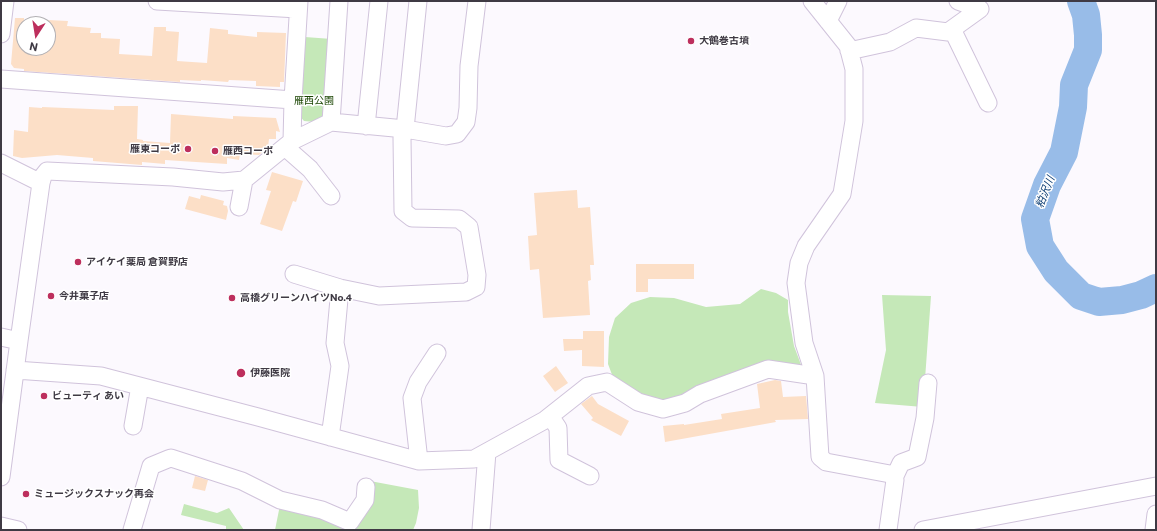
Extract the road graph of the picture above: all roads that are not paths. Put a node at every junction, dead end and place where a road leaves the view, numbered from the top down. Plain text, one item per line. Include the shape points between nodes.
1 (5, 1) edge
2 (157, 1) edge
3 (339, 1) edge
4 (379, 1) edge
5 (418, 1) edge
6 (476, 1) edge
7 (812, 1) edge
8 (838, 1) edge
9 (958, 1) edge
10 (298, 5) edge
11 (828, 21) junction
12 (952, 29) junction
13 (1, 34) edge
14 (849, 51) junction
15 (1, 79) edge
16 (293, 100) junction
17 (988, 103) dead end
18 (331, 122) junction
19 (366, 126) junction
20 (405, 129) junction
21 (289, 144) junction
22 (1, 163) edge
23 (244, 180) junction
24 (41, 183) junction
25 (331, 196) dead end
26 (239, 207) dead end
27 (294, 274) dead end
28 (340, 288) junction
29 (1, 337) edge
30 (18, 341) junction
31 (437, 353) dead end
32 (15, 370) junction
33 (815, 376) junction
34 (928, 383) dead end
35 (140, 386) junction
36 (550, 416) junction
37 (133, 426) dead end
38 (330, 437) junction
39 (487, 452) junction
40 (420, 461) junction
41 (590, 476) dead end
42 (1, 477) edge
43 (894, 478) junction
44 (1156, 486) edge
45 (366, 487) dead end
46 (1156, 514) edge
47 (1, 526) edge
48 (18, 530) edge
49 (132, 530) edge
50 (481, 530) edge
51 (888, 530) edge
52 (923, 530) edge
53 (1154, 530) edge

1 - 13 street
2 - 10 street
3 - 18 street
4 - 19 street
5 - 20 street
6 - 20 street via 466,122 457,134 446,136
7 - 11 street
8 - 11 street
9 - 12 street via 980,8
10 - 16 street
11 - 14 street via 848,46
12 - 14 street via 948,32 916,28 890,42
12 - 17 street
14 - 33 street via 854,69 854,121 842,194 806,246 799,263 796,283 804,343
15 - 16 street
16 - 21 street
18 - 19 street
18 - 21 street
19 - 20 street
20 - 28 street via 402,138 403,211 412,218 459,219 469,227 477,275 476,287 466,292 379,296
21 - 23 street
21 - 25 street
22 - 24 street
23 - 24 street via 223,182 47,171
23 - 26 street
24 - 30 street
27 - 28 street
28 - 38 street via 335,343 340,366
29 - 30 street
30 - 32 street
31 - 40 street via 418,382 412,398
32 - 35 street via 101,376
32 - 42 street
33 - 36 street via 768,369 700,394 685,403 663,409 638,402 607,382 588,386
33 - 43 street via 820,457 826,462 890,474
34 - 43 street via 925,418 917,457 901,463
35 - 37 street
35 - 38 street
36 - 39 street
36 - 41 street via 558,428 559,460
38 - 40 street
39 - 40 street via 474,459
39 - 50 street
43 - 51 street
44 - 52 street
45 - 49 street via 365,500 350,522 322,510 280,500 242,481 171,458 151,466
46 - 53 street
47 - 48 street

